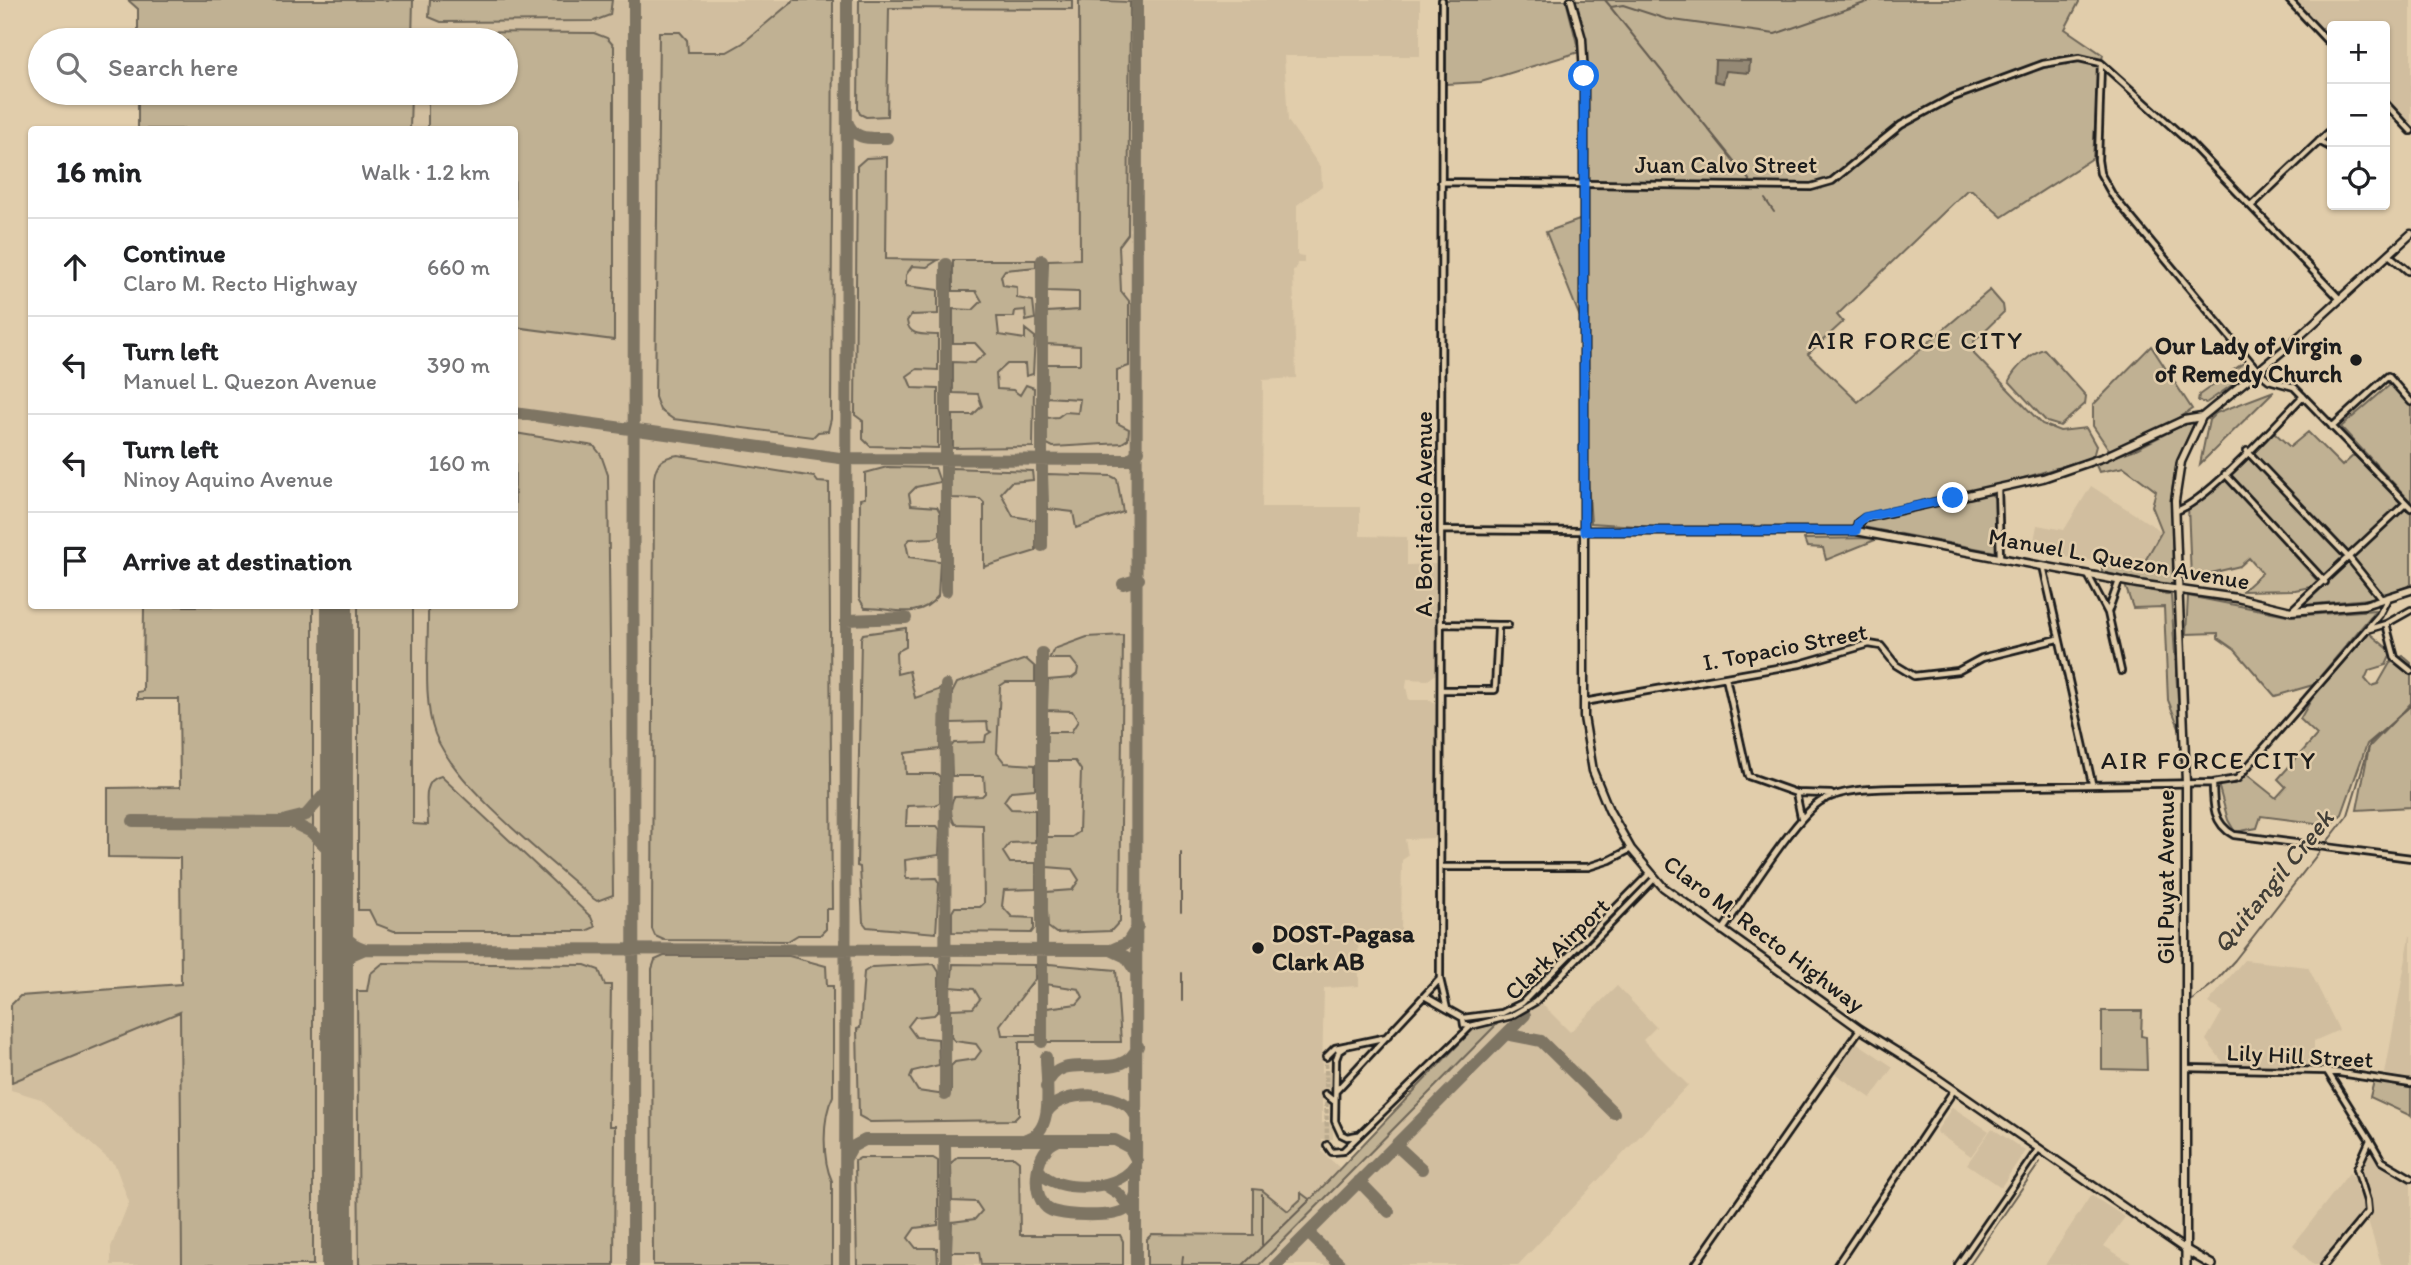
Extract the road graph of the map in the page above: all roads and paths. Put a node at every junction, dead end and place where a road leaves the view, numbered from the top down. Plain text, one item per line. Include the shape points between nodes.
1 (1442, 0) edge
2 (1571, 0) edge
3 (2290, 0) edge
4 (2327, 41) edge
5 (2101, 63) junction
6 (2390, 108) edge
7 (2411, 131) edge
8 (2327, 134) edge
9 (2319, 141) junction
10 (2330, 147) edge
11 (1441, 181) junction
12 (1585, 181) junction
13 (2252, 205) junction
14 (2411, 234) edge
15 (2389, 255) junction
16 (2407, 271) dead end
17 (2340, 299) junction
18 (2258, 371) junction
19 (2303, 396) junction
20 (2411, 402) edge
21 (2204, 415) junction
22 (2332, 427) junction
23 (2247, 451) junction
24 (2225, 474) junction
25 (1998, 488) junction
26 (2409, 505) edge
27 (2175, 511) junction
28 (1442, 530) junction
29 (1584, 531) junction
30 (1856, 531) junction
31 (2000, 558) junction
32 (2350, 559) junction
33 (2043, 566) junction
34 (2088, 574) junction
35 (2119, 580) junction
36 (2325, 582) junction
37 (2179, 590) junction
38 (2411, 590) edge
39 (2385, 598) junction
40 (2411, 610) edge
41 (2291, 611) junction
42 (2108, 613) junction
43 (1441, 624) junction
44 (2386, 624) junction
45 (1498, 625) junction
46 (1508, 625) dead end
47 (2366, 630) junction
48 (2058, 639) junction
49 (2121, 671) dead end
50 (2411, 671) edge
51 (1726, 678) junction
52 (1441, 690) junction
53 (1584, 702) junction
54 (2092, 783) junction
55 (2186, 783) junction
56 (2213, 783) junction
57 (1796, 793) junction
58 (1836, 794) junction
59 (1801, 818) junction
60 (1630, 849) junction
61 (2411, 858) edge
62 (1441, 867) junction
63 (1652, 876) junction
64 (1722, 931) junction
65 (1573, 952) junction
66 (1578, 956) junction
67 (1440, 979) junction
68 (1426, 997) junction
69 (1447, 1009) junction
70 (1472, 1016) junction
71 (1463, 1018) junction
72 (1472, 1025) junction
73 (1860, 1029) junction
74 (1387, 1037) junction
75 (1348, 1045) junction
76 (1326, 1057) dead end
77 (2186, 1068) junction
78 (2327, 1070) junction
79 (2411, 1084) edge
80 (1955, 1089) junction
81 (1336, 1091) junction
82 (1325, 1094) dead end
83 (1335, 1102) junction
84 (1365, 1130) junction
85 (2370, 1140) junction
86 (1327, 1145) dead end
87 (2039, 1148) junction
88 (2411, 1178) edge
89 (2186, 1250) junction
90 (1695, 1265) edge
91 (1837, 1265) edge
92 (1958, 1265) edge
93 (2186, 1265) edge
94 (2212, 1265) edge
95 (2324, 1265) edge

1 - 11 street, A. Bonifacio Avenue
2 - 12 main road, Claro M. Recto Highway via 1584,52
3 - 4 street
5 - 12 street, Juan Calvo Street via 2079,58 2043,64 1951,98 1901,125 1832,181 1811,187
5 - 13 street
5 - 18 street via 2098,160 2104,182
6 - 7 street
8 - 9 street
9 - 10 street
9 - 13 street
11 - 12 street, Juan Calvo Street
11 - 28 street, A. Bonifacio Avenue
12 - 29 main road, Claro M. Recto Highway
13 - 17 street
14 - 15 main road
15 - 16 street
15 - 17 main road
17 - 18 main road
18 - 19 street
18 - 21 main road
19 - 22 street
19 - 23 street
20 - 22 street via 2388,376
21 - 25 main road via 2184,419 2080,466
21 - 27 main road, Gil Puyat Avenue via 2178,470
22 - 26 street
23 - 24 street
23 - 32 street
24 - 27 street via 2188,507
24 - 36 street
25 - 30 main road via 1865,517
25 - 31 street
26 - 32 street
27 - 37 main road, Gil Puyat Avenue
28 - 29 street, Manuel L. Quezon Avenue
28 - 43 street, A. Bonifacio Avenue
29 - 30 main road, Manuel L. Quezon Avenue
29 - 53 main road, Claro M. Recto Highway
30 - 31 main road, Manuel L. Quezon Avenue
31 - 33 main road, Manuel L. Quezon Avenue
32 - 36 street
32 - 39 street
33 - 34 main road, Manuel L. Quezon Avenue
33 - 48 street
34 - 35 main road, Manuel L. Quezon Avenue
34 - 42 street
35 - 37 main road, Manuel L. Quezon Avenue
35 - 42 street
36 - 41 street
37 - 41 main road, Manuel L. Quezon Avenue
37 - 55 main road, Gil Puyat Avenue
38 - 39 main road, Manuel L. Quezon Avenue
39 - 41 main road, Manuel L. Quezon Avenue via 2334,610
39 - 47 street
40 - 44 street
42 - 49 street
43 - 45 street
43 - 52 street, A. Bonifacio Avenue
44 - 47 street
44 - 50 street via 2395,658
45 - 46 street
45 - 52 street via 1496,689
47 - 56 street via 2237,779
48 - 51 street, I. Topacio Street via 1982,658 1958,671 1914,676 1896,665 1881,646 1869,644 1817,660
48 - 54 street
51 - 53 street, I. Topacio Street
51 - 57 street via 1748,776
52 - 62 street, A. Bonifacio Avenue
53 - 60 main road, Claro M. Recto Highway via 1593,771
54 - 55 street
54 - 58 street
55 - 56 street
55 - 77 main road, Gil Puyat Avenue
56 - 61 street via 2214,810 2230,833
57 - 58 street
57 - 59 street
58 - 59 street
59 - 64 street
60 - 62 street via 1588,867
60 - 63 main road, Claro M. Recto Highway
62 - 67 street, A. Bonifacio Avenue
63 - 64 main road, Claro M. Recto Highway
63 - 65 street, Clark Airport
63 - 66 street, Clark Airport
64 - 73 main road, Claro M. Recto Highway
65 - 66 street
65 - 70 street, Clark Airport via 1522,1003 1502,1013
66 - 72 street, Clark Airport via 1520,1013
67 - 68 street
67 - 69 street, A. Bonifacio Avenue
68 - 69 street
68 - 74 street
69 - 71 street
70 - 71 street, Clark Airport
70 - 72 street
71 - 72 street via 1464,1025
72 - 84 street
73 - 80 main road, Claro M. Recto Highway
73 - 90 street
74 - 75 street
74 - 81 street
75 - 76 street via 1335,1048
75 - 81 street via 1336,1055
77 - 78 street, Lily Hill Street
77 - 89 main road, Gil Puyat Avenue
78 - 79 street, Lily Hill Street
78 - 85 street
80 - 87 main road, Claro M. Recto Highway
80 - 91 street
81 - 83 street
82 - 83 street
83 - 84 street via 1340,1134 1352,1137
84 - 86 street via 1339,1153
85 - 88 street via 2382,1161
85 - 95 street via 2357,1169 2368,1212
87 - 89 main road, Claro M. Recto Highway
87 - 92 street
89 - 93 main road, Gil Puyat Avenue
89 - 94 main road, Claro M. Recto Highway

